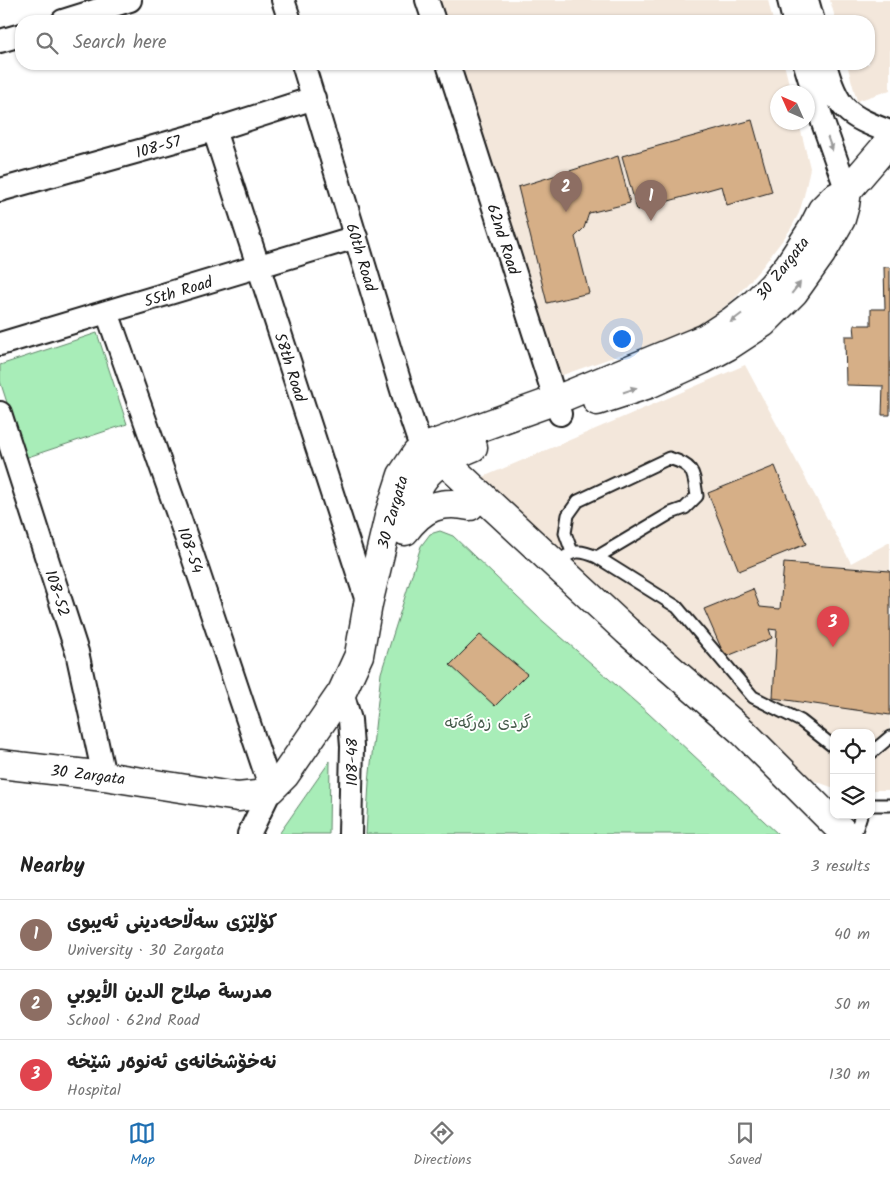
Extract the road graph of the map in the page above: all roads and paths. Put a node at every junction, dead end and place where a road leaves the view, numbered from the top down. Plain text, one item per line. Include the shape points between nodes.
1 (130, 0) edge
2 (283, 0) edge
3 (427, 0) edge
4 (82, 15) edge
5 (288, 15) edge
6 (432, 15) edge
7 (15, 37) edge
8 (0, 41) edge
9 (305, 70) edge
10 (450, 70) edge
11 (811, 70) edge
12 (822, 80) edge
13 (314, 98) junction
14 (214, 130) junction
15 (890, 132) edge
16 (890, 141) edge
17 (0, 190) edge
18 (847, 191) junction
19 (356, 237) junction
20 (259, 267) junction
21 (107, 312) junction
22 (0, 344) edge
23 (558, 407) junction
24 (0, 414) edge
25 (432, 459) junction
26 (470, 506) junction
27 (405, 531) junction
28 (598, 557) junction
29 (563, 558) junction
30 (368, 604) junction
31 (359, 655) junction
32 (342, 692) junction
33 (890, 736) edge
34 (830, 744) edge
35 (875, 749) edge
36 (0, 764) edge
37 (104, 776) junction
38 (271, 789) junction
39 (825, 805) edge
40 (875, 805) edge
41 (890, 805) edge
42 (860, 819) edge
43 (249, 834) edge
44 (350, 834) edge
45 (824, 834) edge
46 (845, 834) edge
47 (855, 834) edge

1 - 4 street
2 - 5 street
3 - 6 street
7 - 8 street
9 - 13 street, 60th Road
10 - 23 street, 62nd Road
11 - 12 street
12 - 15 street via 854,116
12 -> 18 street
13 - 14 street, 108-57
13 - 19 street, 60th Road
14 - 17 street, 108-57
14 - 20 street, 58th Road
16 - 18 street, 30 Zargata
18 - 23 street, 30 Zargata via 827,204 789,265 755,303 732,321 706,338
19 - 20 street, 55th Road
19 - 25 street, 60th Road via 410,417
20 - 21 street, 55th Road
20 - 30 street, 58th Road
21 - 22 street, 55th Road
21 - 38 street, 108-54
23 - 25 street, 30 Zargata
24 - 37 street, 108-52 via 77,652
25 - 26 street
25 - 27 street via 410,506
25 - 29 street
25 - 30 street, 30 Zargata via 411,460 402,475
26 - 27 street via 455,503 426,510
26 - 45 street via 704,717
27 - 31 street via 382,612
28 - 29 lane via 586,552
28 - 29 lane via 671,513 685,508 697,496 693,473 684,463 669,458 578,501 568,515
28 - 34 lane via 677,607 753,697 802,721
29 - 39 street via 627,631
30 - 31 street, 30 Zargata
31 - 32 street, 30 Zargata
32 - 38 street, 30 Zargata
32 - 44 street, 108-48 via 350,720 352,746
33 - 35 lane
36 - 37 street, 30 Zargata
37 - 38 street, 30 Zargata via 238,797 257,795
38 - 43 street
39 - 46 street
40 - 41 lane
42 - 47 lane

